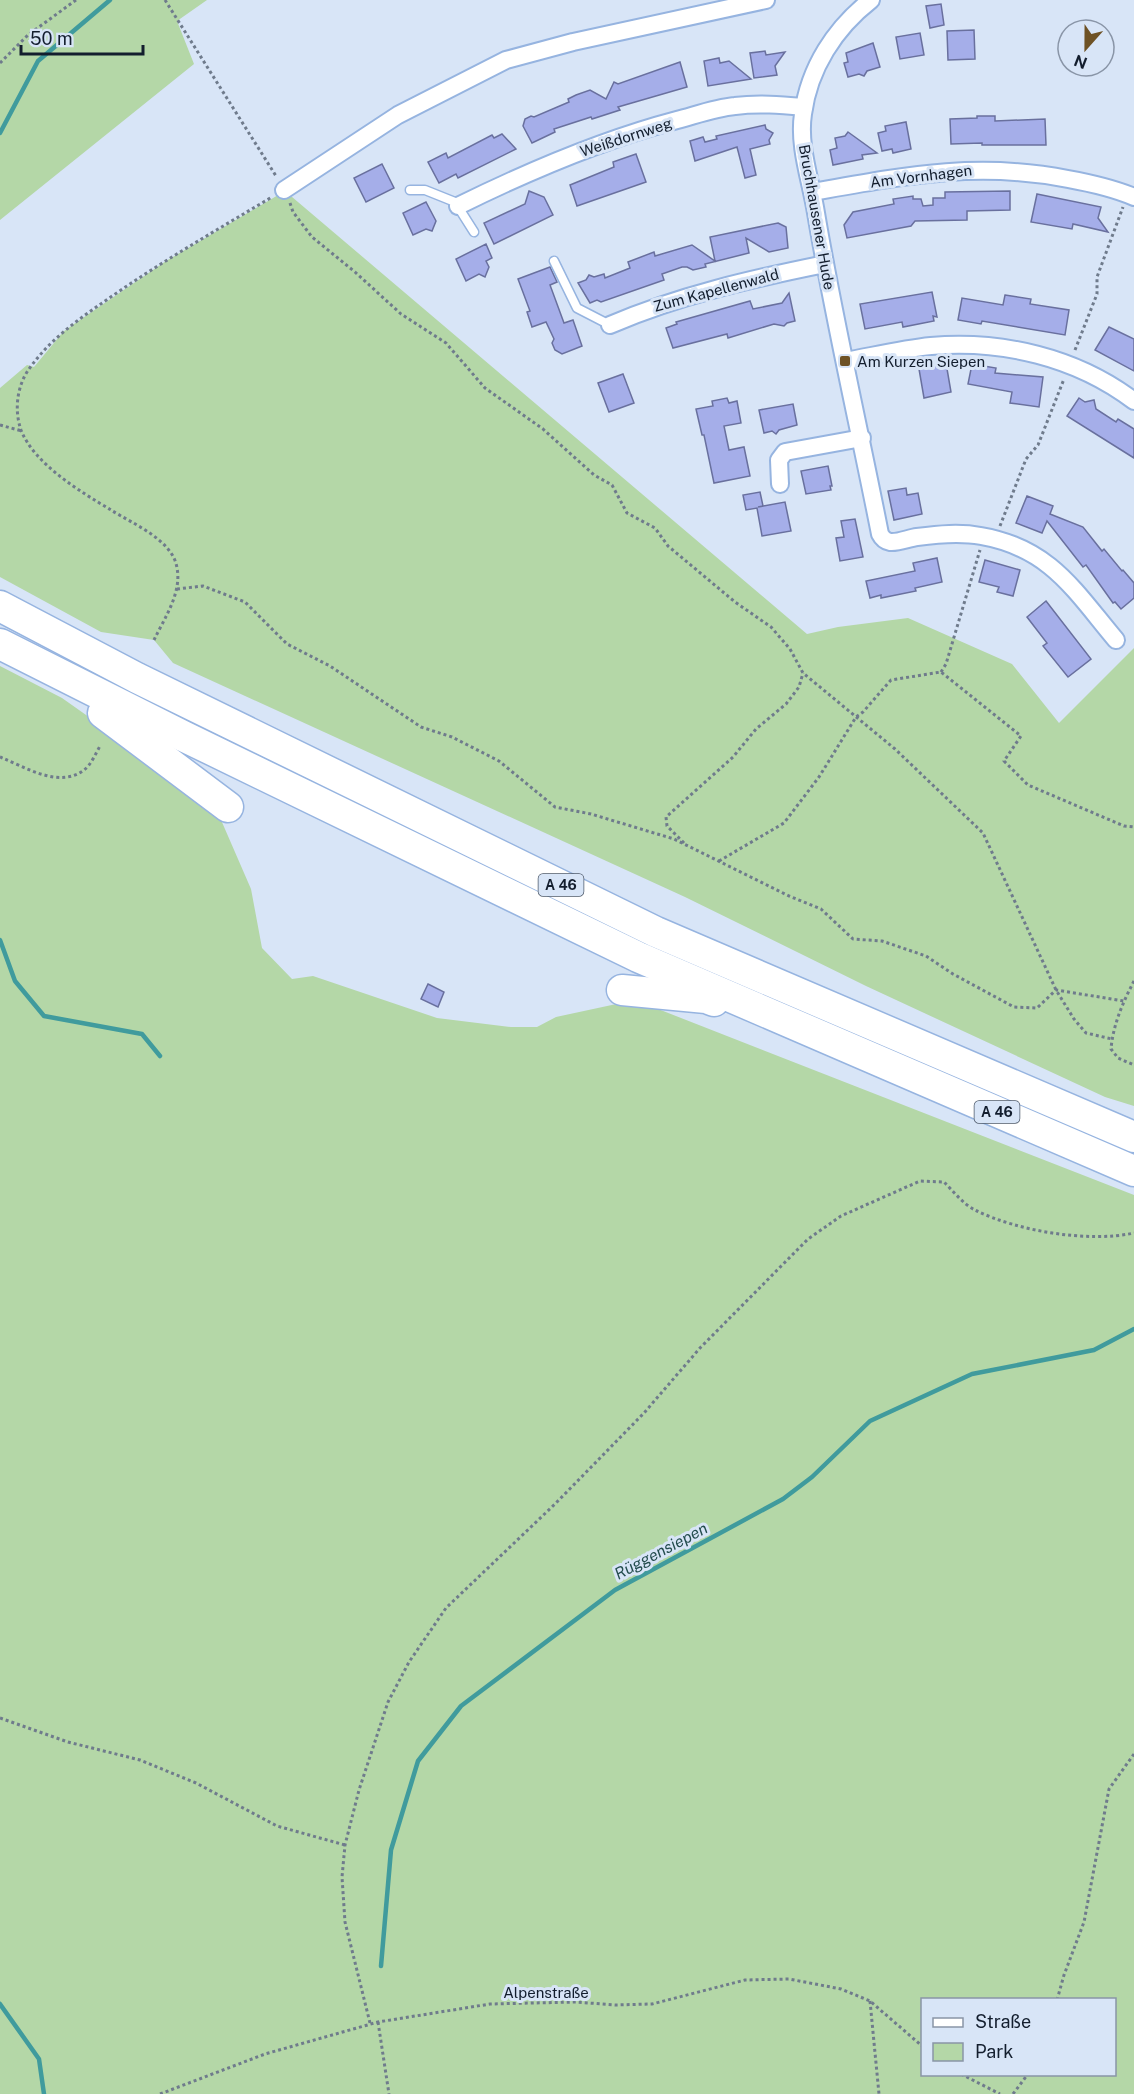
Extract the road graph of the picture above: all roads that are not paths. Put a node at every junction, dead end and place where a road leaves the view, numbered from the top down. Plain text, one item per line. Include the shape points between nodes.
1 (766, 0) edge
2 (871, 0) edge
3 (804, 107) junction
4 (284, 190) road end
5 (410, 190) dead end
6 (813, 192) junction
7 (1131, 196) edge
8 (458, 206) junction
9 (474, 232) dead end
10 (554, 261) dead end
11 (825, 264) junction
12 (610, 325) joint
13 (845, 361) junction
14 (1134, 400) edge
15 (863, 446) junction
16 (780, 484) dead end
17 (0, 606) edge
18 (1116, 640) dead end
19 (0, 644) edge
20 (35, 663) junction
21 (228, 807) dead end
22 (622, 990) dead end
23 (860, 1053) junction
24 (1134, 1137) edge
25 (1134, 1172) edge

1 - 4 street via 507,60 398,115
2 - 3 street, Bruchhausener Hude via 833,37 817,67
3 - 6 street, Bruchhausener Hude via 802,136
3 - 8 street, Weißdornweg via 733,106 629,134 513,179
5 - 8 lane via 425,190
6 - 7 street, Am Vornhagen via 914,174 982,170 1035,173
6 - 11 street, Bruchhausener Hude
8 - 9 lane
10 - 12 lane via 573,304 581,312
11 - 12 street, Zum Kapellenwald via 699,292
11 - 13 street, Bruchhausener Hude
13 - 14 street via 928,346 982,345 1031,353 1069,365
13 - 15 street, Bruchhausener Hude
15 - 16 street via 784,452 779,460
15 - 18 street, Bruchhausener Hude via 880,534 885,540 966,534 994,539 1033,554 1054,568
17 - 24 highway, A 46 via 137,678 656,932
19 - 20 highway, A 46
20 - 21 highway
20 - 23 highway, A 46 via 638,957
22 - 23 highway via 706,998 820,1047
23 - 25 highway, A 46

